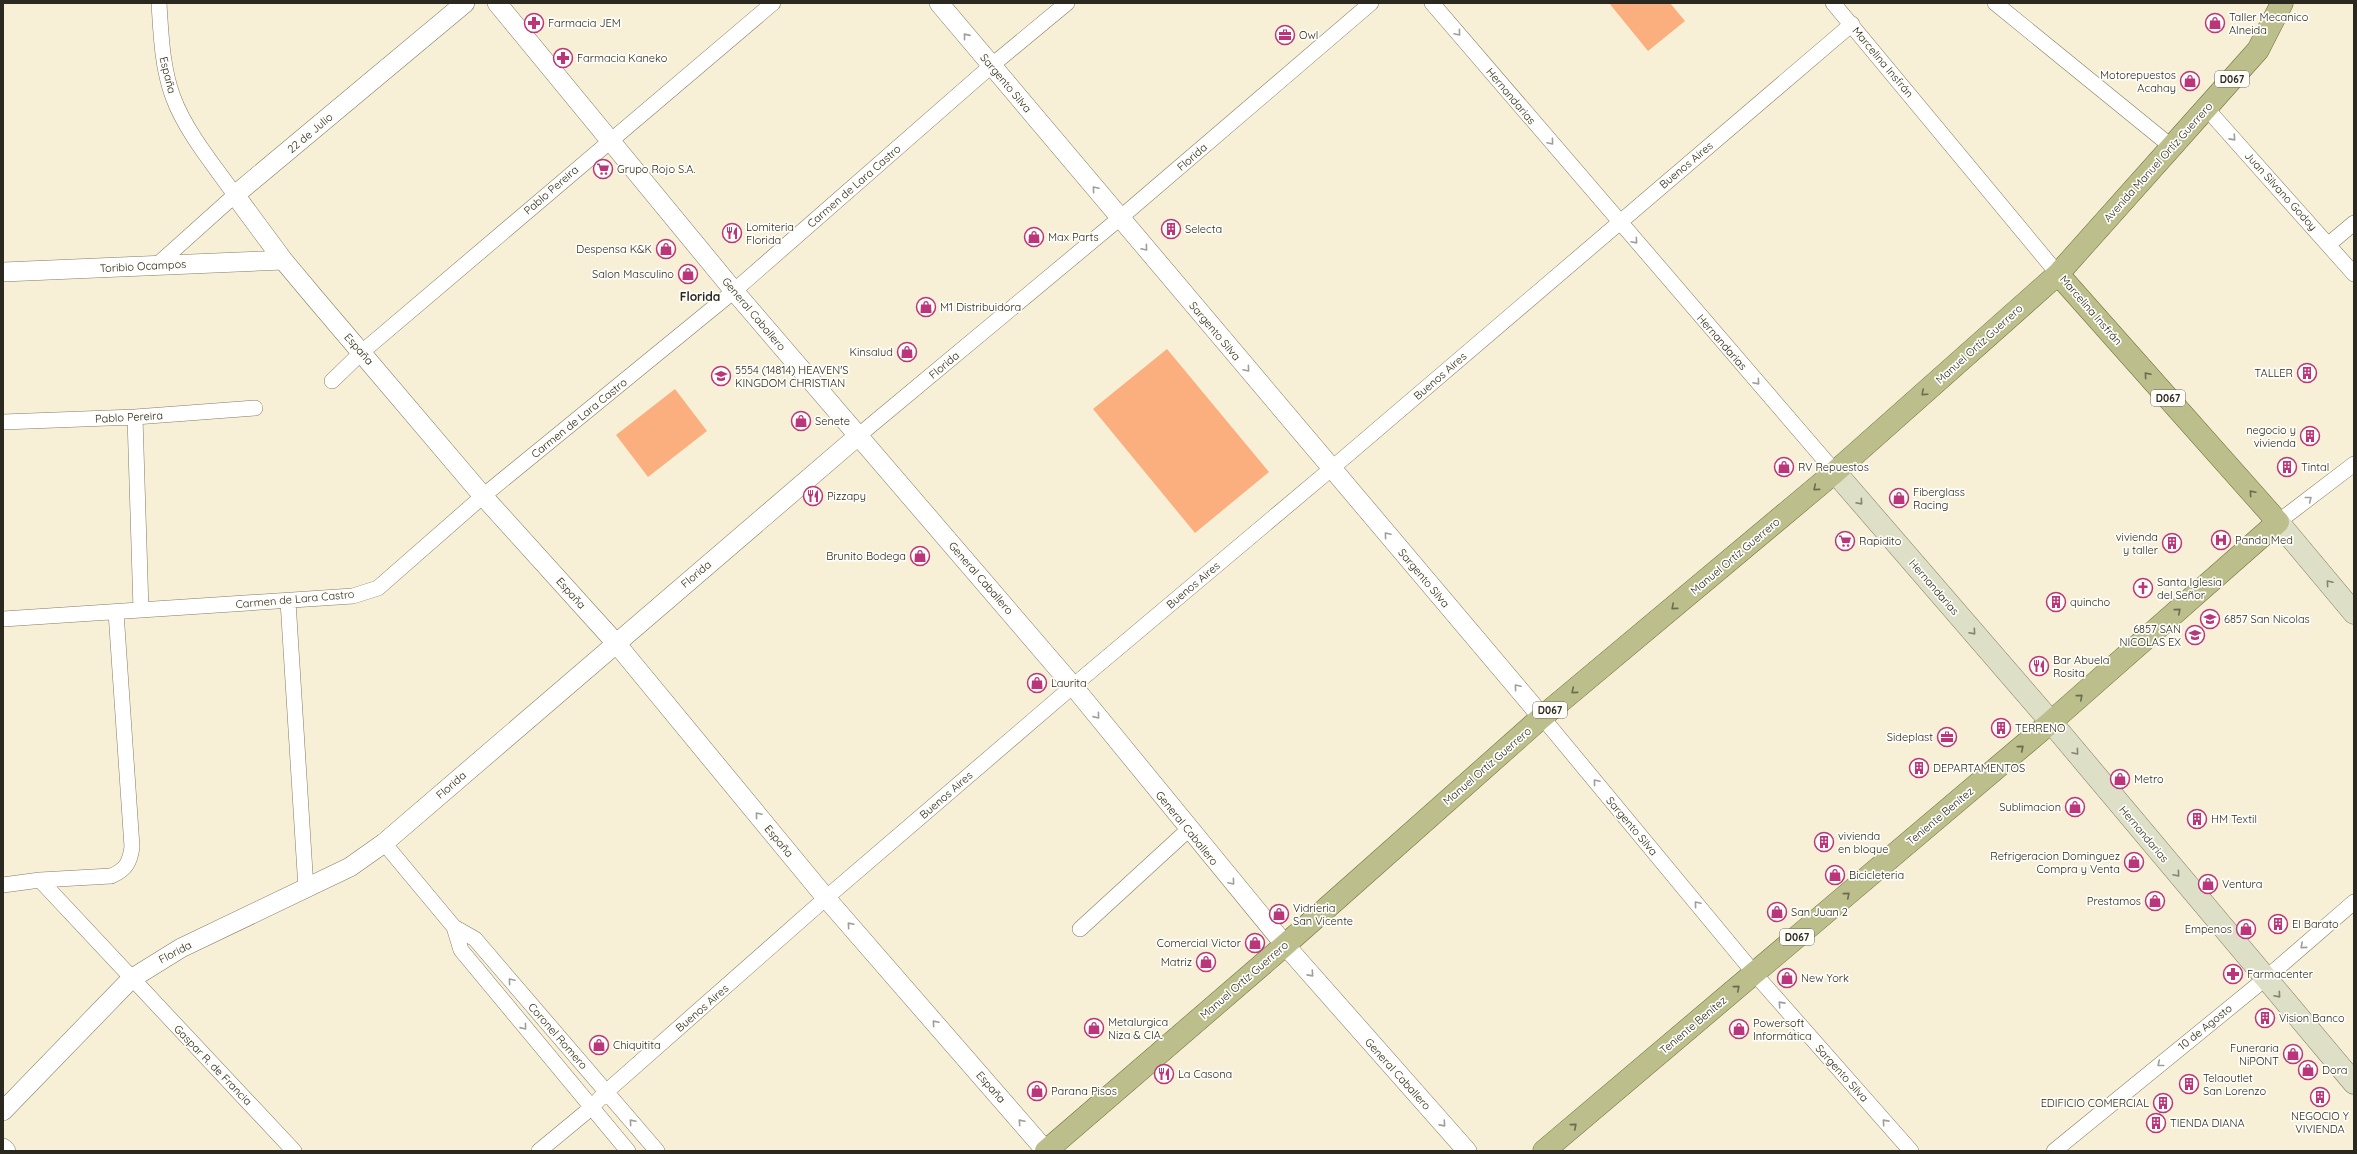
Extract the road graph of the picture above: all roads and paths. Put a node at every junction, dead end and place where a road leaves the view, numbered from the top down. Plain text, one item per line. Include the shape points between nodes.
1 (159, 3) edge
2 (465, 3) edge
3 (497, 3) edge
4 (773, 3) edge
5 (940, 3) edge
6 (1067, 3) edge
7 (1371, 3) edge
8 (1432, 3) edge
9 (1833, 3) edge
10 (1995, 3) edge
11 (2268, 3) edge
12 (2282, 3) edge
13 (1852, 24) junction
14 (2258, 50) junction
15 (991, 66) junction
16 (2207, 109) junction
17 (611, 140) junction
18 (2172, 148) junction
19 (235, 195) junction
20 (1120, 218) junction
21 (1619, 222) junction
22 (2354, 223) edge
23 (2329, 244) junction
24 (283, 260) junction
25 (157, 265) junction
26 (3, 272) edge
27 (2058, 274) junction
28 (2354, 274) edge
29 (734, 291) junction
30 (362, 352) junction
31 (332, 381) dead end
32 (255, 408) dead end
33 (134, 417) junction
34 (3, 422) edge
35 (858, 436) junction
36 (2354, 464) edge
37 (1331, 470) junction
38 (1835, 472) junction
39 (483, 496) junction
40 (2278, 522) junction
41 (288, 601) junction
42 (142, 610) junction
43 (116, 612) junction
44 (2354, 613) edge
45 (3, 619) edge
46 (615, 642) junction
47 (1073, 686) junction
48 (1542, 717) junction
49 (2051, 722) junction
50 (1188, 830) junction
51 (384, 843) junction
52 (40, 880) junction
53 (3, 885) edge
54 (306, 888) junction
55 (826, 898) junction
56 (2354, 902) edge
57 (454, 927) junction
58 (1080, 929) dead end
59 (1285, 945) junction
60 (1754, 973) junction
61 (131, 979) junction
62 (2265, 979) junction
63 (524, 997) junction
64 (510, 1009) junction
65 (2354, 1083) edge
66 (606, 1092) junction
67 (591, 1108) junction
68 (3, 1111) edge
69 (3, 1148) edge
70 (6, 1151) edge
71 (294, 1151) edge
72 (539, 1151) edge
73 (628, 1151) edge
74 (657, 1151) edge
75 (1046, 1151) edge
76 (1467, 1151) edge
77 (1544, 1151) edge
78 (1911, 1151) edge
79 (2054, 1151) edge

1 - 19 street, España via 161,46 173,97 193,135
2 - 19 street, 22 de Julio
3 - 17 street, General Caballero
4 - 17 street, Pablo Pereira
15 -> 5 street, Sargento Silva
6 - 15 street, Carmen de Lara Castro
7 - 20 street, Florida
8 -> 21 street, Hernandarias
9 - 13 street, Marcelina Insfrán
10 - 18 street
11 - 14 main road, Avenida Manuel Ortíz Guerrero / D067
12 - 14 main road, Avenida Manuel Ortíz Guerrero / D067
13 - 21 street, Buenos Aires
13 - 27 street, Marcelina Insfrán
14 - 16 main road, Avenida Manuel Ortíz Guerrero / D067
20 -> 15 street, Sargento Silva
15 - 29 street, Carmen de Lara Castro
16 - 18 main road, Avenida Manuel Ortíz Guerrero / D067
16 -> 23 street, Juan Silvano Godoy
17 - 29 street, General Caballero
17 - 30 street, Pablo Pereira
18 - 27 main road, Avenida Manuel Ortíz Guerrero / D067
19 - 24 street, España
19 - 25 street, 22 de Julio
20 - 35 street, Florida
20 -> 37 street, Sargento Silva
21 - 37 street, Buenos Aires
21 -> 38 street, Hernandarias
22 - 23 street
23 - 28 street, Juan Silvano Godoy
24 - 25 street, Toribio Ocampos
24 - 30 street, España
25 - 26 street, Toribio Ocampos
27 -> 38 main road, Manuel Ortíz Guerrero / D067
40 -> 27 main road, Marcelina Insfrán / D067
29 - 35 street, General Caballero
29 - 39 street, Carmen de Lara Castro
30 - 31 street, Pablo Pereira
30 - 39 street, España
32 - 33 street, Pablo Pereira
33 - 34 street, Pablo Pereira
33 - 42 street
35 - 46 street, Florida
35 - 47 street, General Caballero
40 -> 36 street, Teniente Benítez
37 - 47 street, Buenos Aires
48 -> 37 street, Sargento Silva
38 -> 48 main road, Manuel Ortíz Guerrero / D067
38 -> 49 main road, Hernandarias
39 - 41 street, Carmen de Lara Castro via 378,588 353,596
39 - 46 street, España
44 -> 40 main road, Marcelina Insfrán
49 -> 40 main road, Teniente Benítez / D067
41 - 42 street, Carmen de Lara Castro
41 - 54 street
42 - 43 street, Carmen de Lara Castro
43 - 45 street, Carmen de Lara Castro
43 - 52 street via 132,847 130,861 122,872 112,876
46 - 51 street, Florida
55 -> 46 street, España
47 -> 50 street, General Caballero
47 - 55 street, Buenos Aires
48 - 59 main road, Manuel Ortíz Guerrero / D067
60 -> 48 street, Sargento Silva
60 -> 49 main road, Teniente Benítez / D067
49 -> 62 main road, Hernandarias
50 - 58 street
50 -> 59 street, General Caballero
51 - 54 street, Florida via 350,867
51 - 57 street, Coronel Romero
52 - 53 street
52 - 61 street, Gaspar R. de Francia
54 - 61 street, Florida via 182,948
55 - 66 street, Buenos Aires
75 -> 55 street, España
56 -> 62 street, 10 de Agosto
63 -> 57 street, Coronel Romero via 475,939
57 - 64 street, Coronel Romero via 462,950
59 - 75 main road, Manuel Ortíz Guerrero / D067
59 -> 76 street, General Caballero
77 -> 60 main road, Teniente Benítez / D067
78 -> 60 street, Sargento Silva
61 - 68 street, Florida
61 - 71 street, Gaspar R. de Francia
62 -> 65 main road, Hernandarias
62 -> 79 street, 10 de Agosto
63 - 64 street
63 - 66 street, Coronel Romero
64 -> 67 street, Coronel Romero
66 - 67 street, Buenos Aires
74 -> 66 street, Coronel Romero
67 - 72 street, Buenos Aires
67 - 73 street, Coronel Romero
69 - 70 street

